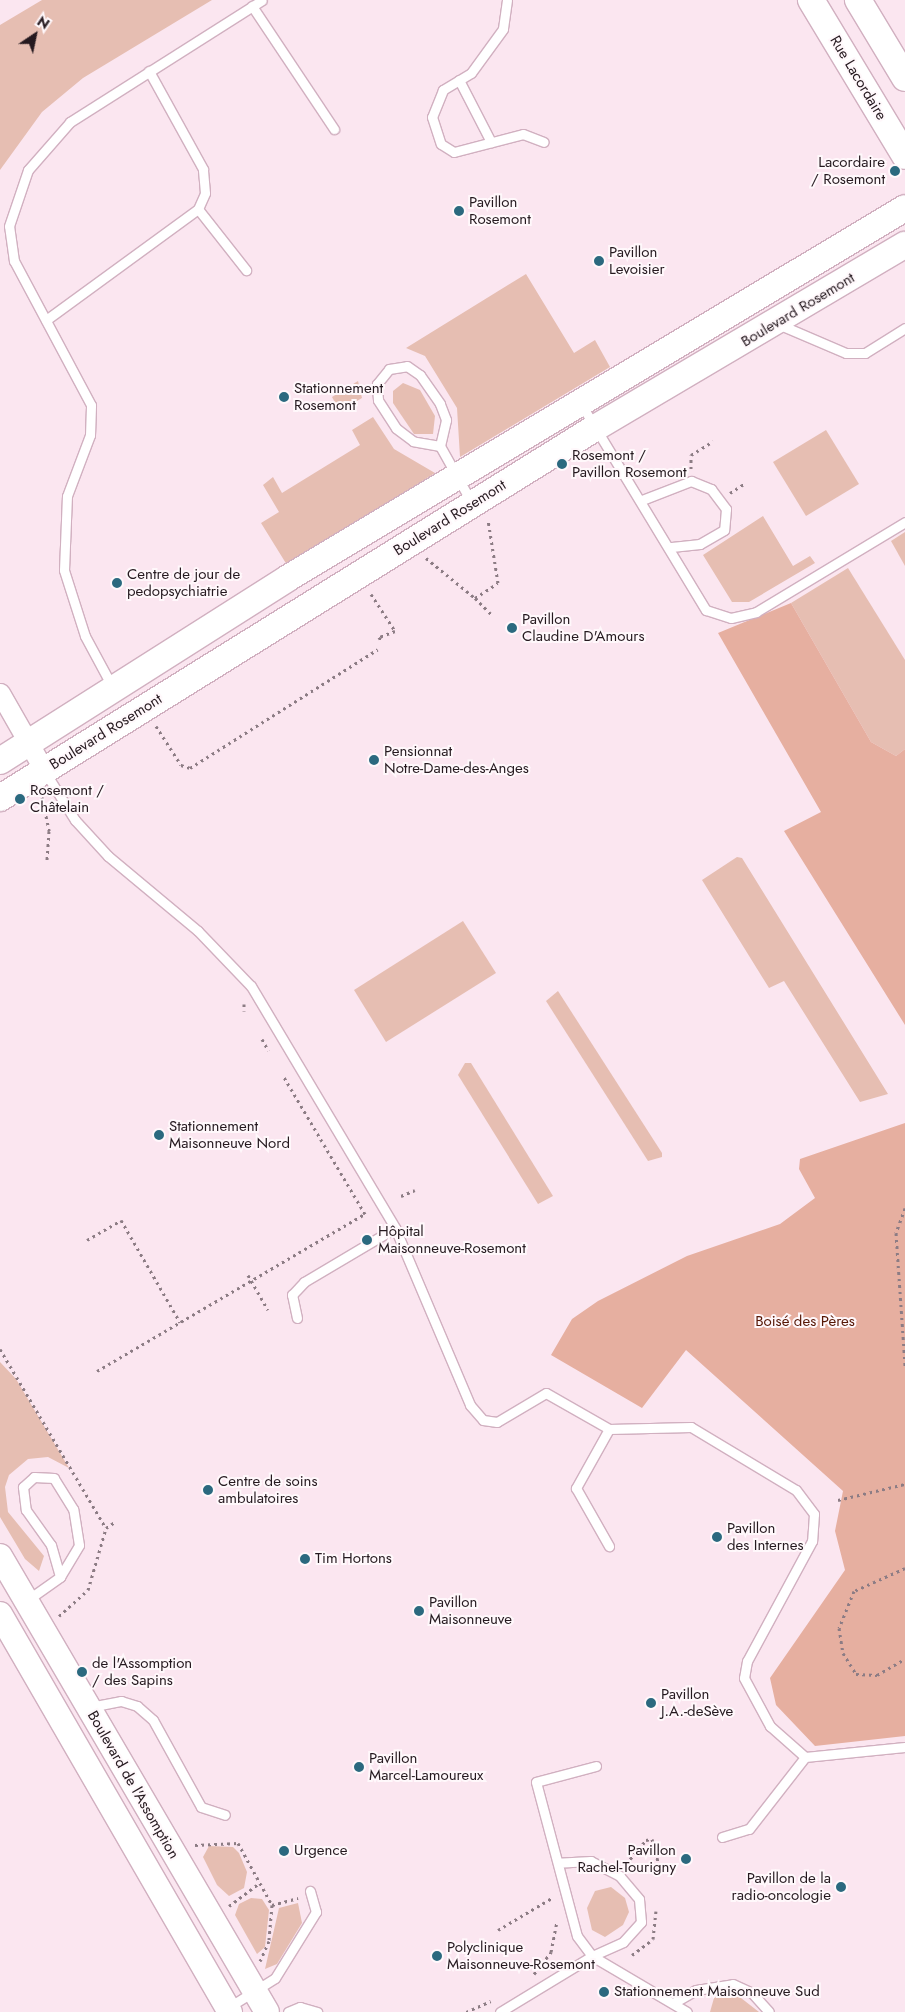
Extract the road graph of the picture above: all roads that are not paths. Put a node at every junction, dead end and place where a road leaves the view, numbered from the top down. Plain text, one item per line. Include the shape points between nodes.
1 (262, 0) edge
2 (507, 0) edge
3 (811, 0) edge
4 (858, 0) edge
5 (252, 6) junction
6 (149, 71) junction
7 (905, 78) edge
8 (459, 80) junction
9 (334, 129) dead end
10 (491, 142) junction
11 (544, 142) dead end
12 (905, 156) edge
13 (905, 208) edge
14 (198, 209) junction
15 (905, 246) edge
16 (246, 270) dead end
17 (46, 320) junction
18 (776, 324) junction
19 (905, 328) edge
20 (580, 402) junction
21 (595, 428) junction
22 (440, 446) junction
23 (457, 478) junction
24 (642, 500) junction
25 (480, 508) junction
26 (905, 522) edge
27 (669, 547) junction
28 (114, 690) junction
29 (0, 694) edge
30 (29, 743) junction
31 (0, 761) edge
32 (43, 781) junction
33 (0, 798) edge
34 (395, 1228) junction
35 (297, 1318) dead end
36 (609, 1429) junction
37 (609, 1546) dead end
38 (0, 1556) edge
39 (60, 1577) junction
40 (26, 1601) junction
41 (1, 1616) edge
42 (88, 1707) junction
43 (905, 1747) edge
44 (805, 1757) junction
45 (596, 1766) dead end
46 (225, 1815) dead end
47 (722, 1837) dead end
48 (558, 1863) junction
49 (311, 1893) road end
50 (592, 1956) junction
51 (261, 2002) edge
52 (675, 2002) junction
53 (229, 2010) edge
54 (288, 2012) edge
55 (317, 2012) edge
56 (500, 2012) edge
57 (687, 2012) edge
58 (769, 2012) edge

1 - 5 lane
2 - 8 lane via 503,28 471,73
3 - 12 main road, Rue Lacordaire
4 - 7 main road
5 - 6 lane
5 - 9 lane
6 - 14 lane via 203,169 205,192
6 - 17 lane via 70,122 28,170 9,226 14,261
8 - 10 lane
8 - 10 lane via 443,90 432,117 441,144 454,152
10 - 11 lane via 523,134
13 - 20 main road, Boulevard Rosemont
14 - 16 lane
14 - 17 lane
15 - 18 main road, Boulevard Rosemont
17 - 28 lane via 91,405 90,435 67,496 64,570 85,636
18 - 19 lane via 846,353 865,353
18 - 21 main road, Boulevard Rosemont
20 - 21 lane
20 - 23 main road, Boulevard Rosemont
21 - 24 lane
21 - 25 main road, Boulevard Rosemont
22 - 22 lane via 446,420 440,404 420,375 407,366 389,369 377,384 378,400 396,428 414,441
22 - 23 lane
23 - 25 lane
23 - 28 main road, Boulevard Rosemont via 288,578
24 - 27 lane
24 - 27 lane via 691,481 711,489 726,509 724,530 700,544
25 - 32 main road, Boulevard Rosemont
26 - 27 lane via 756,612 731,618 706,610
28 - 30 main road, Boulevard Rosemont
29 - 30 street
30 - 31 main road, Boulevard Rosemont
30 - 32 street
32 - 33 main road, Boulevard Rosemont
32 - 34 lane via 108,856 198,931 251,986
34 - 35 lane via 304,1282 292,1295
34 - 36 lane via 470,1405 483,1420 497,1422 546,1392
36 - 37 lane via 576,1488
36 - 44 lane via 691,1427 796,1490 814,1514 812,1541 747,1661 744,1678 770,1726
38 - 40 street, Boulevard de l'Assomption
39 - 39 lane via 79,1545 72,1509 54,1478 34,1477 23,1487 26,1510 51,1545
39 - 40 lane
40 - 41 street
40 - 42 street, Boulevard de l'Assomption
41 - 53 street, Boulevard de l'Assomption
42 - 46 lane via 121,1701 137,1706 153,1720 201,1807
42 - 51 street, Boulevard de l'Assomption
43 - 44 lane
44 - 47 lane via 749,1829
45 - 48 lane via 536,1782
48 - 50 lane via 577,1936
48 - 50 lane via 591,1862 620,1876 639,1899 641,1922 623,1942
49 - 51 lane via 316,1912
50 - 52 lane
50 - 56 lane
51 - 53 lane
52 - 57 lane
52 - 58 lane via 696,1990 732,1984 752,1993
54 - 55 lane via 300,2006

